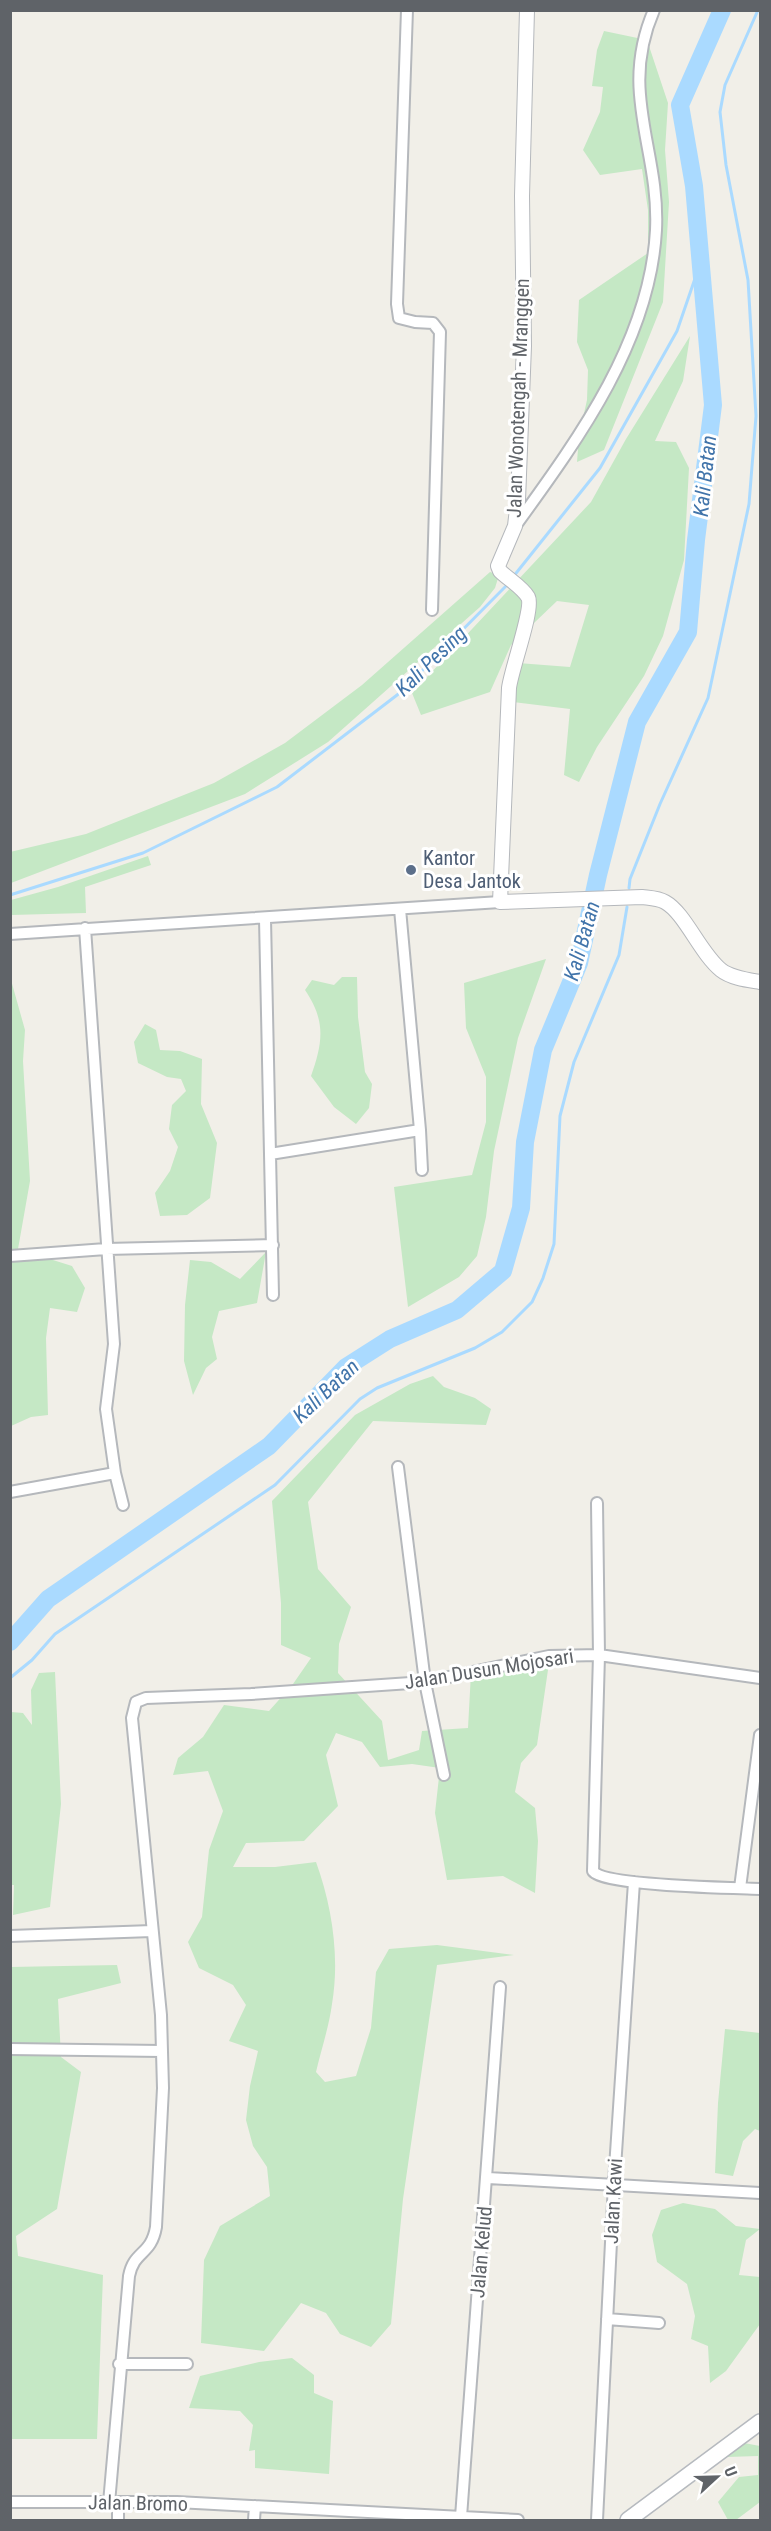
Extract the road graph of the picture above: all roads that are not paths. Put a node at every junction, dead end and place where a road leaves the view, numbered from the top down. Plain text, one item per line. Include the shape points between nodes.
1 (407, 10) edge
2 (527, 10) edge
3 (654, 10) edge
4 (515, 526) junction
5 (432, 610) dead end
6 (500, 903) junction
7 (400, 909) junction
8 (265, 919) junction
9 (85, 928) junction
10 (10, 934) edge
11 (760, 982) edge
12 (420, 1130) junction
13 (270, 1154) junction
14 (422, 1170) dead end
15 (273, 1245) junction
16 (106, 1249) junction
17 (10, 1256) edge
18 (273, 1295) dead end
19 (398, 1467) dead end
20 (115, 1473) junction
21 (10, 1492) edge
22 (597, 1503) dead end
23 (123, 1504) dead end
24 (600, 1655) junction
25 (760, 1678) edge
26 (425, 1682) junction
27 (760, 1735) edge
28 (444, 1775) dead end
29 (634, 1882) junction
30 (740, 1888) junction
31 (760, 1889) edge
32 (152, 1931) junction
33 (10, 1936) edge
34 (501, 1987) dead end
35 (10, 2049) edge
36 (162, 2051) junction
37 (488, 2178) junction
38 (614, 2183) junction
39 (760, 2193) edge
40 (607, 2319) junction
41 (659, 2323) dead end
42 (119, 2364) junction
43 (187, 2364) dead end
44 (760, 2422) edge
45 (10, 2502) edge
46 (113, 2503) junction
47 (255, 2506) junction
48 (461, 2517) junction
49 (118, 2520) edge
50 (254, 2520) edge
51 (518, 2520) edge
52 (597, 2520) edge
53 (628, 2520) edge

1 - 5 street via 397,304 399,318 433,323 440,332
2 - 4 street, Jalan Wonotengah - Mranggen via 522,196 524,346
3 - 4 street via 638,77 656,229 645,299 612,379 557,468
4 - 6 street, Jalan Wonotengah - Mranggen via 498,566 524,592 530,608 509,688
6 - 7 street
6 - 11 street via 659,899 675,910 721,970
7 - 8 street
7 - 12 street
8 - 9 street
8 - 13 street
9 - 10 street
9 - 16 street
12 - 13 street
12 - 14 street
13 - 15 street
15 - 16 street
15 - 18 street
16 - 17 street
16 - 20 street via 114,1344 106,1409
19 - 26 street
20 - 21 street
20 - 23 street
22 - 24 street
24 - 25 street, Jalan Dusun Mojosari
24 - 26 street, Jalan Dusun Mojosari via 549,1656
24 - 29 street via 593,1871 601,1877
26 - 28 street
26 - 32 street, Jalan Dusun Mojosari via 136,1702 132,1718
27 - 30 street
29 - 30 street
29 - 38 street, Jalan Kawi
30 - 31 street
32 - 33 street
32 - 36 street
34 - 37 street, Jalan Kelud
35 - 36 street
36 - 42 street via 156,2227 152,2244 130,2267
37 - 38 street
37 - 48 street, Jalan Kelud
38 - 39 street
38 - 40 street, Jalan Kawi
40 - 41 street
40 - 52 street, Jalan Kawi
42 - 43 street
42 - 46 street
44 - 53 main road
45 - 46 street, Jalan Bromo
46 - 47 street, Jalan Bromo
46 - 49 street
47 - 48 street, Jalan Bromo
47 - 50 street
48 - 51 street, Jalan Bromo

